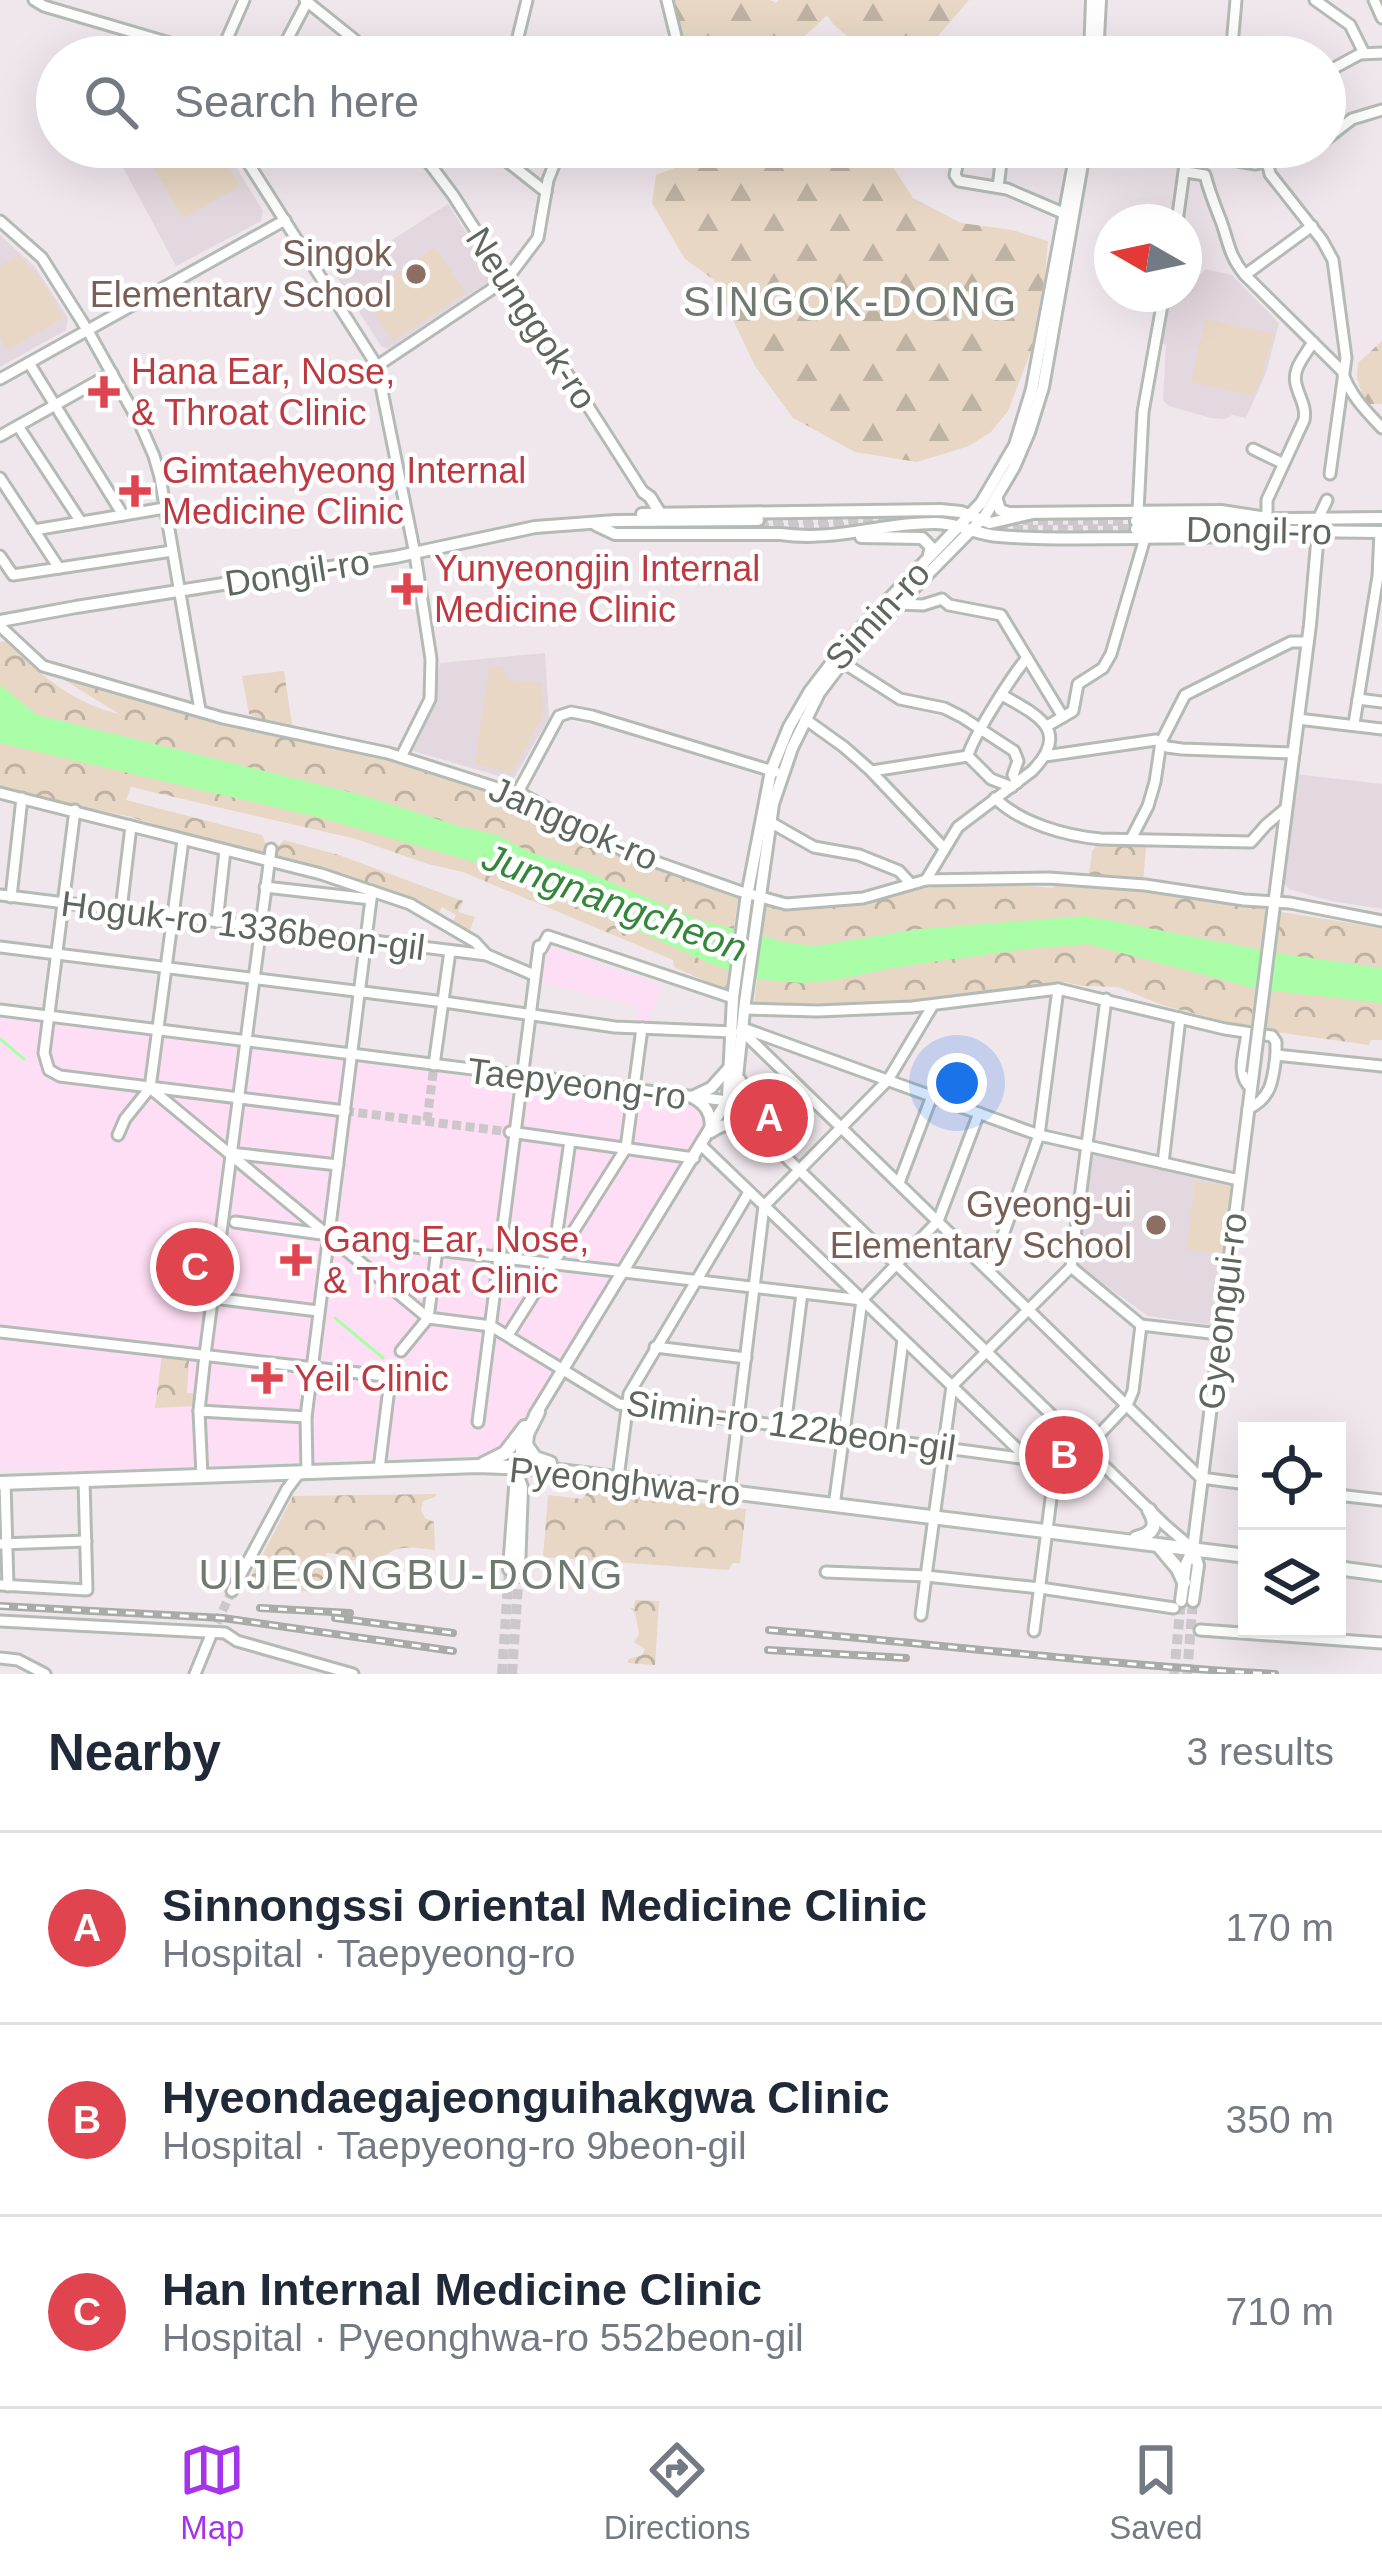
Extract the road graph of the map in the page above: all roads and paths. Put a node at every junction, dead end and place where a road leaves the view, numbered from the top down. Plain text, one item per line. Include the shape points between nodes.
1 (34, 0) edge
2 (244, 0) edge
3 (527, 0) edge
4 (667, 0) edge
5 (1096, 0) edge
6 (1236, 0) edge
7 (1316, 0) edge
8 (1374, 0) edge
9 (306, 1) edge
10 (1382, 18) edge
11 (146, 36) edge
12 (228, 36) edge
13 (288, 36) edge
14 (350, 36) edge
15 (518, 36) edge
16 (676, 36) edge
17 (1095, 36) edge
18 (1233, 36) edge
19 (1382, 52) edge
20 (1364, 53) junction
21 (1346, 62) edge
22 (1382, 110) edge
23 (1346, 124) edge
24 (252, 168) edge
25 (433, 168) edge
26 (516, 168) edge
27 (554, 168) edge
28 (956, 168) edge
29 (1000, 168) edge
30 (1075, 168) edge
31 (1078, 168) edge
32 (1186, 168) edge
33 (1217, 168) edge
34 (1269, 168) edge
35 (1186, 172) junction
36 (1205, 175) junction
37 (998, 187) junction
38 (546, 192) junction
39 (1180, 204) edge
40 (1063, 213) junction
41 (0, 220) edge
42 (285, 220) junction
43 (1312, 226) junction
44 (1245, 275) junction
45 (507, 279) junction
46 (119, 297) dead end
47 (126, 309) junction
48 (1161, 312) edge
49 (88, 331) junction
50 (1313, 342) junction
51 (29, 363) junction
52 (377, 366) junction
53 (1342, 370) junction
54 (112, 373) junction
55 (0, 379) edge
56 (53, 406) junction
57 (18, 426) junction
58 (1382, 428) edge
59 (0, 436) edge
60 (1253, 449) dead end
61 (1282, 463) junction
62 (1330, 474) dead end
63 (0, 478) edge
64 (1001, 490) junction
65 (643, 492) junction
66 (1327, 500) dead end
67 (165, 508) junction
68 (828, 511) junction
69 (1038, 512) junction
70 (660, 513) junction
71 (636, 514) junction
72 (123, 515) junction
73 (1319, 518) junction
74 (1382, 518) edge
75 (81, 522) junction
76 (970, 523) junction
77 (593, 524) junction
78 (758, 524) tunnel mouth
79 (1266, 524) junction
80 (1139, 525) junction
81 (34, 530) junction
82 (1318, 532) junction
83 (1381, 532) edge
84 (827, 536) junction
85 (1043, 538) junction
86 (172, 551) junction
87 (415, 554) junction
88 (0, 556) edge
89 (59, 568) junction
90 (919, 571) junction
91 (1380, 576) edge
92 (179, 590) junction
93 (899, 604) junction
94 (0, 624) edge
95 (1308, 642) junction
96 (1027, 658) junction
97 (842, 662) junction
98 (1002, 695) junction
99 (1358, 699) junction
100 (1382, 702) edge
101 (200, 710) junction
102 (1064, 717) junction
103 (805, 719) junction
104 (1298, 719) junction
105 (1354, 724) junction
106 (1047, 726) junction
107 (1382, 729) edge
108 (982, 730) junction
109 (1161, 742) junction
110 (1294, 753) junction
111 (968, 756) junction
112 (1045, 756) junction
113 (400, 757) junction
114 (776, 772) junction
115 (872, 772) junction
116 (1014, 785) junction
117 (518, 792) junction
118 (0, 793) edge
119 (22, 798) junction
120 (994, 798) junction
121 (1286, 808) junction
122 (75, 810) junction
123 (770, 822) junction
124 (131, 826) junction
125 (1131, 839) junction
126 (183, 840) junction
127 (0, 847) edge
128 (16, 848) junction
129 (944, 848) junction
130 (225, 850) junction
131 (269, 854) junction
132 (926, 880) junction
133 (910, 884) junction
134 (265, 887) junction
135 (371, 895) junction
136 (6, 896) edge
137 (753, 898) junction
138 (63, 903) junction
139 (1274, 907) junction
140 (121, 910) junction
141 (173, 917) junction
142 (1382, 921) edge
143 (217, 922) junction
144 (260, 927) junction
145 (366, 940) junction
146 (0, 946) edge
147 (450, 951) junction
148 (56, 955) junction
149 (487, 955) junction
150 (167, 968) junction
151 (534, 975) junction
152 (253, 979) junction
153 (1058, 989) junction
154 (360, 993) junction
155 (1106, 999) junction
156 (444, 1002) junction
157 (741, 1003) junction
158 (933, 1006) junction
159 (0, 1010) edge
160 (529, 1014) junction
161 (49, 1016) junction
162 (1180, 1018) junction
163 (642, 1028) junction
164 (159, 1030) junction
165 (739, 1030) junction
166 (1247, 1033) junction
167 (245, 1041) junction
168 (352, 1054) junction
169 (1276, 1054) junction
170 (434, 1065) junction
171 (1382, 1066) edge
172 (734, 1068) junction
173 (522, 1076) junction
174 (888, 1080) junction
175 (150, 1088) junction
176 (1251, 1088) junction
177 (634, 1090) junction
178 (932, 1096) junction
179 (692, 1097) junction
180 (237, 1099) junction
181 (728, 1101) junction
182 (1248, 1109) junction
183 (345, 1111) junction
184 (979, 1113) junction
185 (755, 1127) junction
186 (842, 1127) junction
187 (512, 1132) junction
188 (118, 1135) dead end
189 (1039, 1135) junction
190 (705, 1140) junction
191 (569, 1141) junction
192 (1088, 1147) junction
193 (626, 1148) junction
194 (230, 1153) junction
195 (694, 1158) junction
196 (1163, 1163) junction
197 (338, 1165) junction
198 (800, 1171) junction
199 (1239, 1180) junction
200 (899, 1183) junction
201 (749, 1192) junction
202 (764, 1206) junction
203 (938, 1221) junction
204 (235, 1222) dead end
205 (328, 1235) junction
206 (437, 1250) junction
207 (499, 1257) junction
208 (553, 1264) junction
209 (896, 1264) junction
210 (1071, 1267) junction
211 (990, 1270) junction
212 (623, 1273) junction
213 (695, 1281) junction
214 (754, 1287) junction
215 (802, 1293) junction
216 (212, 1298) junction
217 (862, 1300) junction
218 (1029, 1309) junction
219 (318, 1311) junction
220 (428, 1318) junction
221 (1141, 1324) junction
222 (490, 1326) junction
223 (0, 1332) edge
224 (1219, 1334) junction
225 (508, 1335) junction
226 (903, 1340) junction
227 (655, 1347) junction
228 (400, 1352) dead end
229 (986, 1352) junction
230 (205, 1355) junction
231 (746, 1358) junction
232 (311, 1368) junction
233 (563, 1370) junction
234 (952, 1386) junction
235 (628, 1400) junction
236 (1127, 1405) junction
237 (199, 1411) junction
238 (538, 1412) junction
239 (306, 1417) junction
240 (738, 1421) junction
241 (478, 1422) dead end
242 (785, 1427) junction
243 (844, 1435) junction
244 (890, 1441) junction
245 (944, 1448) junction
246 (1086, 1449) junction
247 (1027, 1459) junction
248 (478, 1466) junction
249 (379, 1469) junction
250 (304, 1472) junction
251 (519, 1473) junction
252 (202, 1476) junction
253 (597, 1476) junction
254 (618, 1478) junction
255 (1201, 1478) junction
256 (84, 1480) junction
257 (3, 1483) edge
258 (1238, 1483) edge
259 (1053, 1484) junction
260 (729, 1492) junction
261 (1346, 1496) edge
262 (1382, 1500) edge
263 (834, 1506) junction
264 (1149, 1510) junction
265 (934, 1518) junction
266 (1047, 1532) junction
267 (1119, 1540) junction
268 (86, 1541) junction
269 (3, 1544) edge
270 (1157, 1545) junction
271 (1193, 1549) junction
272 (1238, 1555) edge
273 (514, 1569) tunnel mouth
274 (1346, 1569) edge
275 (826, 1572) dead end
276 (1382, 1574) edge
277 (926, 1576) junction
278 (1184, 1582) junction
279 (4, 1585) edge
280 (1040, 1588) junction
281 (232, 1591) tunnel mouth
282 (1183, 1603) junction
283 (921, 1615) dead end
284 (0, 1621) edge
285 (1200, 1630) dead end
286 (1034, 1631) dead end
287 (1238, 1631) edge
288 (209, 1634) junction
289 (1346, 1637) edge
290 (1382, 1642) edge
291 (0, 1658) edge
292 (312, 1663) junction
293 (45, 1674) edge
294 (195, 1674) edge
295 (307, 1674) edge
296 (353, 1674) edge

1 - 11 street
2 - 12 street
3 - 15 street
4 - 16 street
5 - 17 street
6 - 18 street
7 - 20 street via 1350,25
8 - 10 street
9 - 13 street
9 - 14 street
19 - 20 street
20 - 21 street
22 - 23 street
24 - 42 street
25 - 45 street, Neunggok-ro
26 - 38 street
27 - 38 street
28 - 37 street via 959,181
29 - 37 street
30 - 40 street, Simin-ro
31 - 64 street, Simin-ro via 1042,387
32 - 35 street
33 - 36 street
34 - 43 street
35 - 36 street
35 - 39 street
36 - 44 street via 1229,253
37 - 40 street
38 - 45 street via 538,238
40 - 76 street, Simin-ro via 1027,412
41 - 49 street via 48,255
42 - 47 street
42 - 52 street
43 - 44 street
43 - 53 street via 1333,260 1346,343
44 - 50 street
45 - 52 street
45 - 65 street, Neunggok-ro
46 - 47 street
47 - 49 street
48 - 80 street via 1143,412
49 - 51 street
49 - 54 street
50 - 53 street
50 - 61 street via 1295,384 1304,420
51 - 55 street
51 - 56 street
52 - 87 street
53 - 58 street
53 - 62 street
54 - 56 street
54 - 67 street via 154,456
56 - 57 street
56 - 72 street
57 - 59 street
57 - 75 street
60 - 61 street
61 - 79 street
63 - 81 street
64 - 69 street via 1000,510
64 - 76 street, Simin-ro
65 - 70 street
65 - 71 street
66 - 73 street
67 - 72 street
67 - 86 street
68 - 70 street
68 - 76 street via 940,510
68 - 84 street via 839,522
69 - 76 street
69 - 80 street
69 - 85 street via 1031,527
70 - 71 street
71 - 77 street
72 - 75 street
73 - 74 street, Dongil-ro
73 - 79 street, Dongil-ro
73 - 82 street
75 - 81 street
76 - 84 street
76 - 85 street via 990,536
76 - 90 street, Simin-ro
76 - 93 street, Simin-ro
77 - 78 street, Dongil-ro
77 - 84 street via 615,534
77 - 87 street, Dongil-ro via 535,527
79 - 80 street via 1235,536
79 - 80 street via 1221,511
79 - 82 street, Dongil-ro
80 - 85 street
80 - 102 street via 1111,654 1078,684 1076,706
81 - 89 street
82 - 83 street, Dongil-ro
82 - 95 street
83 - 91 street
84 - 90 street via 922,538 932,548
86 - 89 street
86 - 92 street
87 - 92 street, Dongil-ro
87 - 113 street via 430,699
88 - 89 street via 14,575
90 - 114 street, Simin-ro via 820,676 789,727
91 - 99 street
92 - 94 street, Dongil-ro
92 - 101 street
93 - 96 street via 942,599 1001,615
93 - 97 street, Simin-ro
94 - 101 street, Janggok-ro via 43,666
95 - 104 street
95 - 109 street via 1291,642 1186,695
96 - 98 street
96 - 102 street
97 - 103 street, Simin-ro
97 - 108 street via 900,699 944,709
98 - 106 street
98 - 108 street
99 - 100 street
99 - 105 street
101 - 113 street, Janggok-ro
102 - 106 street
103 - 114 street, Simin-ro
103 - 115 street
104 - 105 street
104 - 110 street
105 - 107 street
106 - 112 street
108 - 111 street
108 - 116 street via 1014,751
109 - 110 street
109 - 112 street
109 - 125 street via 1148,806
110 - 121 street
111 - 115 street
111 - 116 street via 991,778
112 - 116 street
113 - 117 street, Janggok-ro
114 - 117 street via 571,712 559,716
114 - 123 street, Simin-ro
114 - 137 street, Simin-ro
115 - 129 street
116 - 120 street
117 - 137 street, Janggok-ro via 622,850
118 - 119 street
119 - 122 street
119 - 128 street
120 - 125 street via 1009,812 1084,837
120 - 129 street
121 - 125 street via 1251,842
121 - 139 street
122 - 124 street
122 - 138 street
123 - 133 street via 814,847 899,871
123 - 137 street, Simin-ro
124 - 126 street
124 - 140 street
126 - 130 street
126 - 141 street
127 - 128 street
128 - 136 street
129 - 132 street
130 - 131 street
130 - 143 street
131 - 134 street
131 - 135 street
132 - 133 street, Janggok-ro
132 - 139 street, Janggok-ro via 1145,885
133 - 137 street, Janggok-ro via 814,903
134 - 135 street
134 - 144 street
135 - 145 street
135 - 149 street via 410,904
136 - 138 street, Hoguk-ro 1336beon-gil
137 - 157 street
138 - 140 street, Hoguk-ro 1336beon-gil
138 - 148 street
139 - 142 street, Janggok-ro
139 - 176 street, Gyeongui-ro, bridge
140 - 141 street, Hoguk-ro 1336beon-gil
141 - 143 street, Hoguk-ro 1336beon-gil
141 - 150 street
143 - 144 street, Hoguk-ro 1336beon-gil
144 - 145 street, Hoguk-ro 1336beon-gil
144 - 152 street
145 - 147 street, Hoguk-ro 1336beon-gil
145 - 154 street
146 - 148 street
147 - 149 street, Hoguk-ro 1336beon-gil
147 - 156 street
148 - 150 street
148 - 161 street
149 - 151 street
150 - 152 street
150 - 164 street
151 - 157 street via 548,936
151 - 160 street
152 - 154 street
152 - 167 street
153 - 155 street
153 - 158 street
153 - 189 street
154 - 156 street
154 - 168 street
155 - 162 street
155 - 192 street
156 - 160 street
156 - 170 street
157 - 158 street via 818,1011
157 - 165 street
158 - 174 street
159 - 161 street, Taepyeong-ro
160 - 163 street
160 - 173 street
161 - 164 street, Taepyeong-ro
161 - 175 street via 49,1070
162 - 166 street
162 - 196 street
163 - 165 street
163 - 177 street
164 - 167 street, Taepyeong-ro
164 - 175 street
165 - 172 street
165 - 174 street
165 - 186 street
166 - 169 street via 1274,1037
166 - 176 street via 1241,1075
167 - 168 street, Taepyeong-ro
167 - 180 street
168 - 170 street, Taepyeong-ro
168 - 183 street
169 - 171 street
169 - 182 street via 1267,1097
170 - 173 street, Taepyeong-ro
172 - 179 street
172 - 181 street
172 - 185 street
173 - 177 street, Taepyeong-ro
173 - 187 street
174 - 178 street
174 - 186 street
175 - 180 street
175 - 188 street
175 - 194 street
176 - 182 street, Gyeongui-ro
177 - 179 street, Taepyeong-ro
177 - 193 street
178 - 184 street
178 - 200 street
179 - 181 street, Taepyeong-ro
179 - 190 street via 710,1116
180 - 183 street
180 - 194 street
181 - 185 street, Taepyeong-ro
181 - 190 street
182 - 199 street, Gyeongui-ro
183 - 197 street
184 - 189 street
184 - 203 street
185 - 190 street via 719,1127
185 - 198 street, Taepyeong-ro
186 - 198 street
186 - 200 street
187 - 191 street
187 - 207 street
189 - 192 street
189 - 211 street
190 - 195 street
190 - 201 street
191 - 193 street
191 - 208 street
192 - 196 street
192 - 210 street
193 - 195 street
193 - 208 street
194 - 197 street
194 - 205 street
194 - 216 street
195 - 212 street
196 - 199 street
197 - 205 street
198 - 202 street
198 - 209 street, Taepyeong-ro
199 - 224 street, Gyeongui-ro
200 - 203 street
201 - 202 street
201 - 213 street
202 - 214 street
202 - 217 street
203 - 209 street
203 - 211 street
204 - 205 street
205 - 206 street
205 - 219 street
205 - 220 street
206 - 207 street
206 - 220 street
207 - 208 street
207 - 222 street
208 - 212 street
208 - 225 street
209 - 217 street
209 - 229 street, Taepyeong-ro
210 - 218 street
210 - 221 street
211 - 218 street
212 - 213 street
212 - 233 street
213 - 214 street
213 - 227 street
214 - 215 street
214 - 231 street
215 - 217 street
215 - 242 street
216 - 219 street
216 - 230 street
217 - 226 street
217 - 243 street
218 - 229 street
218 - 236 street
219 - 232 street
220 - 222 street, Simin-ro 122beon-gil
220 - 228 street
221 - 224 street
221 - 236 street
222 - 225 street, Simin-ro 122beon-gil
222 - 241 street
223 - 230 street
224 - 255 street, Gyeongui-ro
225 - 233 street, Simin-ro 122beon-gil
226 - 234 street
226 - 244 street
227 - 231 street
227 - 235 street
229 - 234 street
229 - 246 street, Taepyeong-ro
230 - 232 street
230 - 237 street
231 - 240 street
232 - 239 street
232 - 249 street via 390,1380
233 - 235 street, Simin-ro 122beon-gil
233 - 238 street
234 - 245 street
234 - 247 street
235 - 240 street, Simin-ro 122beon-gil
235 - 254 street
236 - 246 street
236 - 255 street
237 - 239 street
237 - 252 street
238 - 248 main road via 506,1453
238 - 251 street via 523,1435
238 - 253 main road via 526,1441 532,1456
239 - 250 street
240 - 242 street, Simin-ro 122beon-gil
240 - 260 street
242 - 243 street, Simin-ro 122beon-gil
243 - 244 street, Simin-ro 122beon-gil
243 - 263 street
244 - 245 street, Simin-ro 122beon-gil
245 - 247 street, Simin-ro 122beon-gil
245 - 265 street
246 - 259 street
246 - 264 street, Taepyeong-ro
247 - 259 street
248 - 249 main road, Pyeonghwa-ro
248 - 251 main road, Pyeonghwa-ro
249 - 250 main road, Pyeonghwa-ro
250 - 252 main road, Pyeonghwa-ro
250 - 281 street via 280,1500
251 - 253 main road, Pyeonghwa-ro
251 - 273 street
252 - 256 main road, Pyeonghwa-ro
253 - 254 main road, Pyeonghwa-ro
254 - 260 main road, Pyeonghwa-ro
255 - 258 street
255 - 271 street, Gyeongui-ro
256 - 257 main road, Pyeonghwa-ro
256 - 268 street
257 - 269 street
259 - 266 street
260 - 263 main road, Pyeonghwa-ro
261 - 262 street
263 - 265 main road, Pyeonghwa-ro
264 - 267 main road via 1151,1532
264 - 271 street, Taepyeong-ro
265 - 266 main road, Pyeonghwa-ro
265 - 277 street
266 - 267 main road, Pyeonghwa-ro
266 - 280 street
267 - 270 main road, Pyeonghwa-ro
268 - 269 street
268 - 279 street via 87,1589
269 - 279 street
270 - 271 main road, Pyeonghwa-ro
270 - 278 main road
271 - 272 main road, Pyeonghwa-ro
271 - 278 street, Gyeongui-ro
271 - 282 street, Gyeongui-ro via 1198,1565
274 - 276 main road
275 - 277 street
277 - 280 street
277 - 283 street
278 - 282 street, Gyeongui-ro
280 - 282 street
280 - 286 street
284 - 288 street
285 - 287 street
288 - 292 street
288 - 294 street
289 - 290 street
291 - 293 street
292 - 295 street
292 - 296 street

